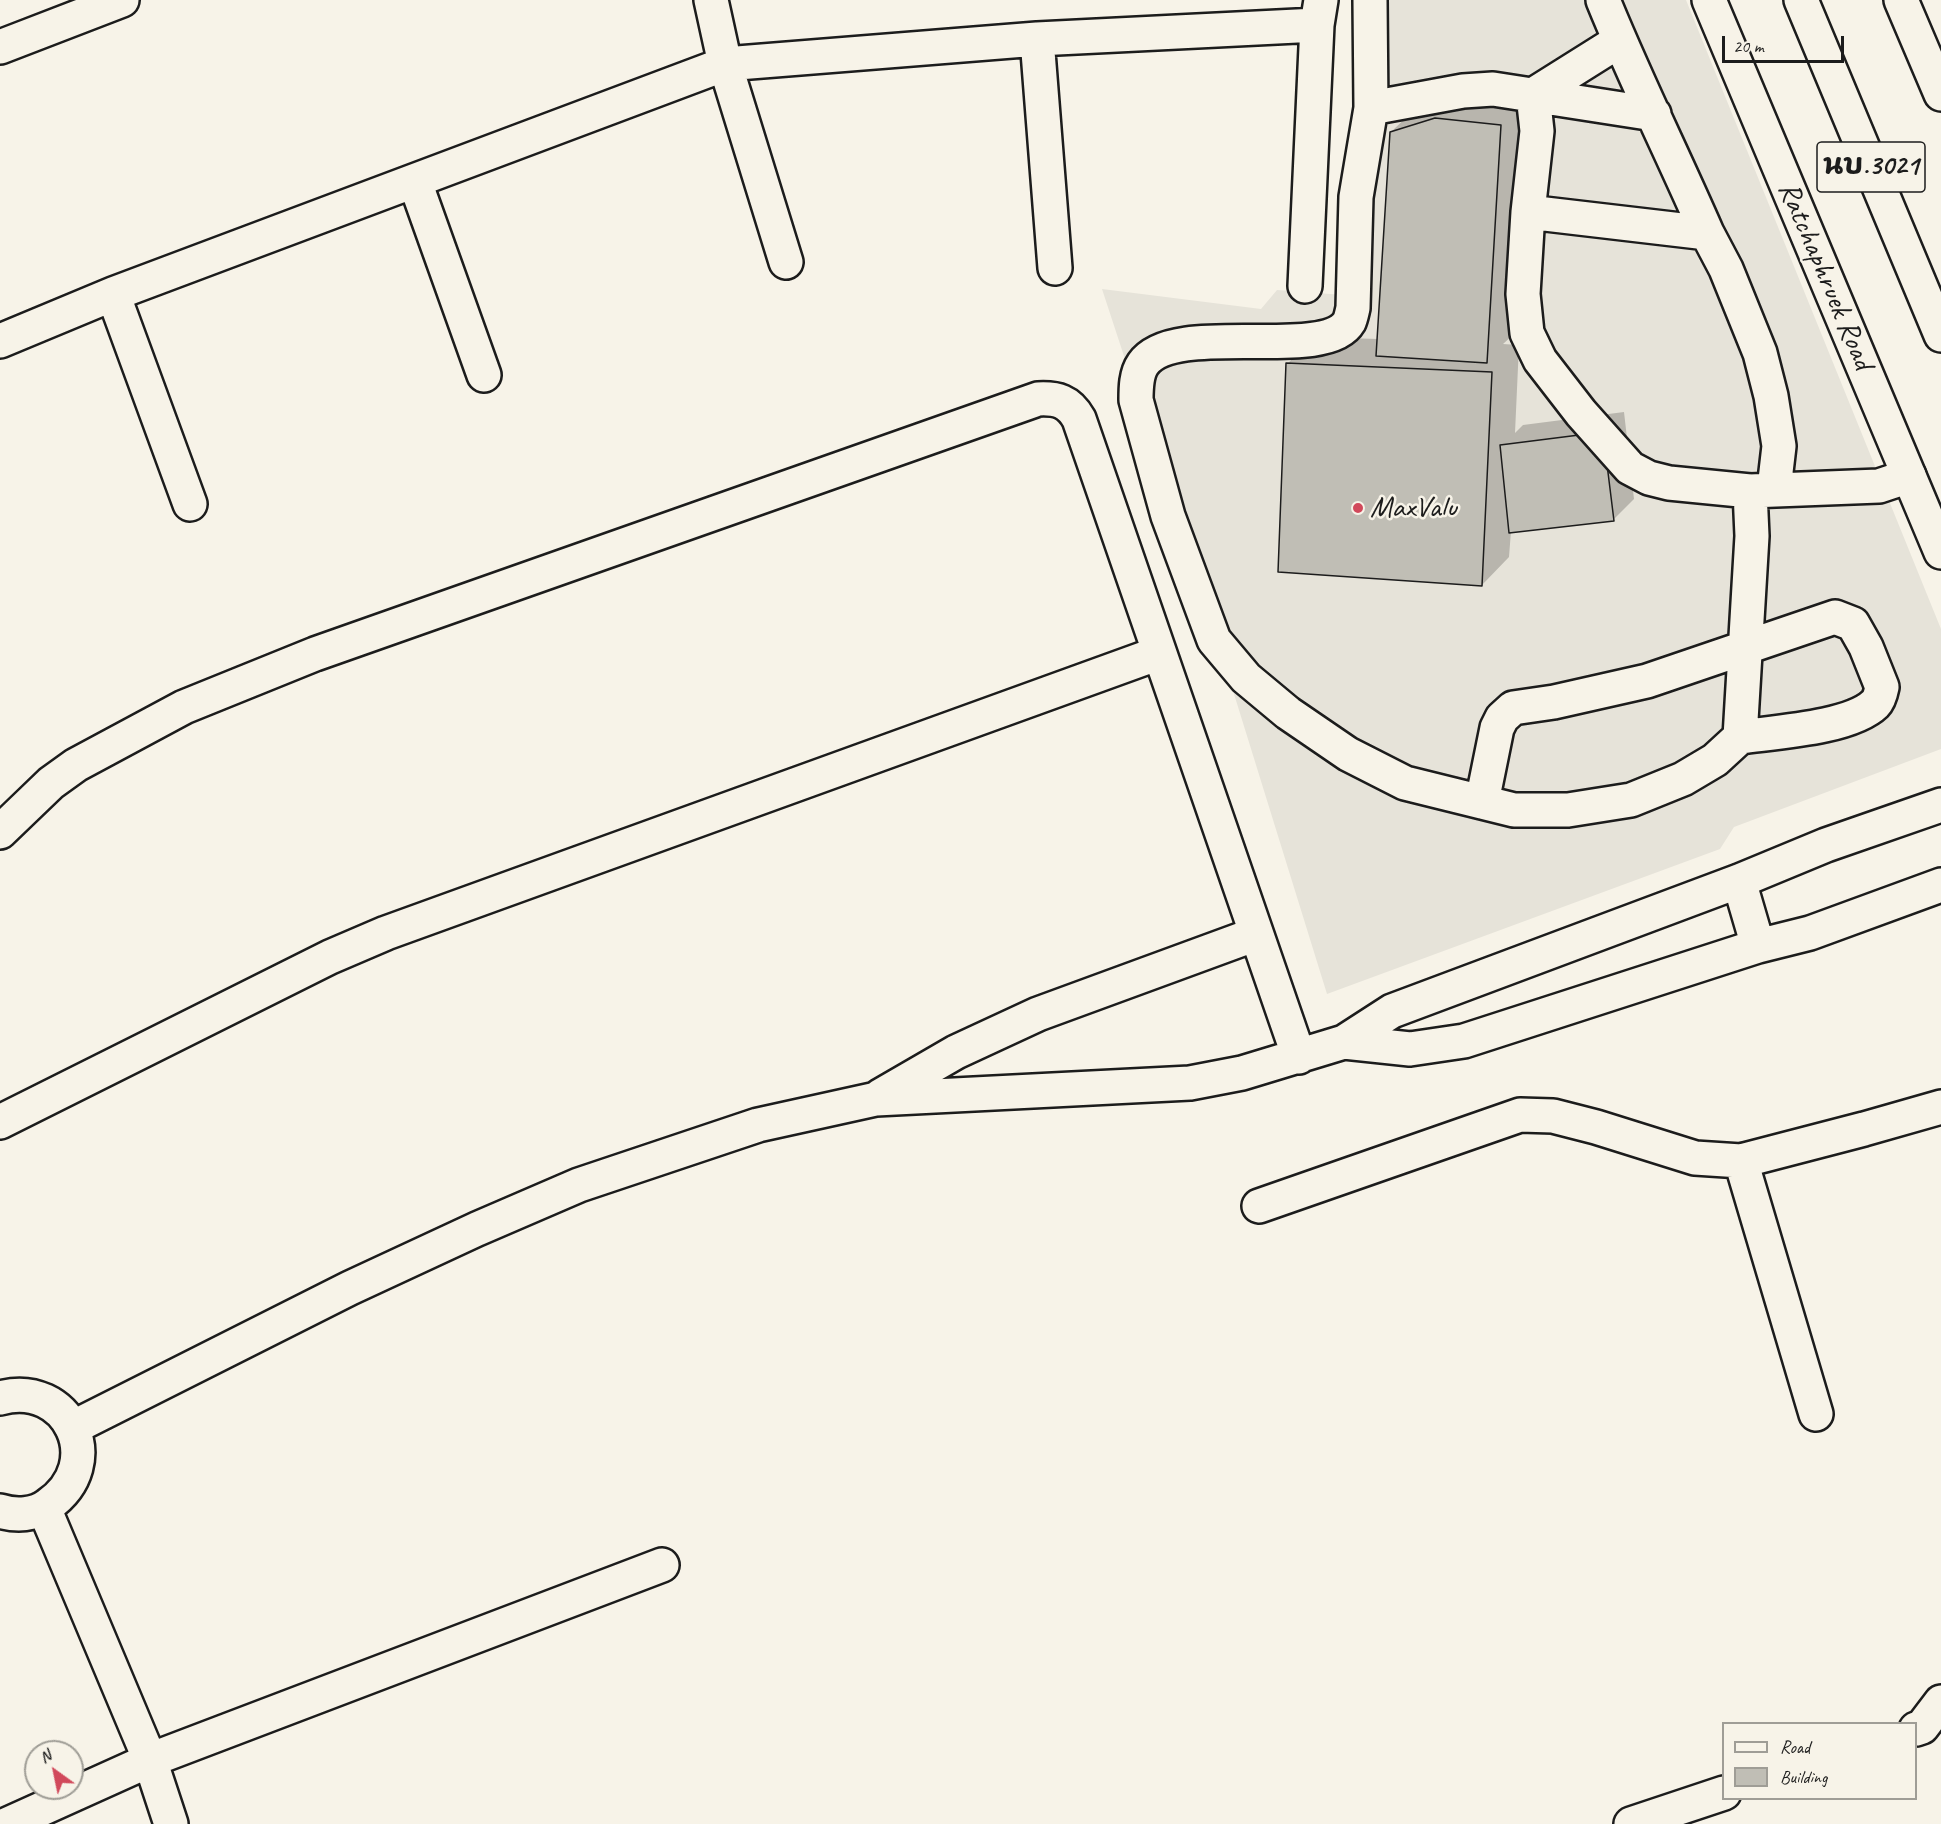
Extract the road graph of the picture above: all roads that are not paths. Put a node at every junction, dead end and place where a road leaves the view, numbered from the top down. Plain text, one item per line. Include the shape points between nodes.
1 (122, 0) edge
2 (711, 0) edge
3 (1370, 0) edge
4 (1603, 0) edge
5 (1710, 0) edge
6 (1801, 0) edge
7 (1901, 0) edge
8 (1319, 12) edge
9 (1036, 39) junction
10 (1619, 41) junction
11 (0, 47) edge
12 (725, 63) junction
13 (1941, 94) edge
14 (1533, 95) junction
15 (1371, 108) junction
16 (1654, 114) junction
17 (415, 182) junction
18 (1528, 212) junction
19 (1707, 233) junction
20 (786, 262) dead end
21 (1055, 267) dead end
22 (1305, 286) dead end
23 (113, 294) junction
24 (1941, 335) edge
25 (0, 341) edge
26 (484, 375) dead end
27 (1909, 476) junction
28 (1762, 490) junction
29 (190, 504) dead end
30 (1941, 552) edge
31 (1745, 648) junction
32 (1159, 653) junction
33 (1740, 737) junction
34 (1482, 802) junction
35 (1941, 805) edge
36 (0, 832) edge
37 (1739, 881) junction
38 (1941, 885) edge
39 (1256, 934) junction
40 (1758, 946) junction
41 (1344, 1042) junction
42 (1299, 1057) junction
43 (876, 1099) junction
44 (1941, 1107) edge
45 (0, 1122) edge
46 (1741, 1161) junction
47 (1259, 1206) dead end
48 (0, 1398) edge
49 (1816, 1414) dead end
50 (72, 1428) junction
51 (44, 1508) junction
52 (0, 1511) edge
53 (662, 1565) dead end
54 (1941, 1702) edge
55 (1917, 1729) edge
56 (150, 1760) junction
57 (1722, 1794) edge
58 (8, 1824) edge
59 (171, 1824) edge
60 (1631, 1824) edge

1 - 11 street
2 - 12 street
3 - 15 street
4 - 10 street
5 - 27 street, Ratchaphruek Road / นบ.3021
6 - 24 street, นบ.3021
7 - 13 street
8 - 9 street
8 - 22 street
9 - 12 street
9 - 21 street
10 - 14 street
10 - 16 street
12 - 17 street
12 - 20 street
14 - 15 street via 1463,91
14 - 16 street
14 - 18 street via 1537,131
15 - 34 street via 1356,197 1353,308 1348,323 1318,339 1172,346 1156,352 1143,364 1136,383 1136,399 1168,516 1214,640 1246,678 1287,713 1348,754 1405,783
16 - 19 street
17 - 23 street
17 - 26 street
18 - 19 street
18 - 28 street via 1523,294 1527,333 1540,360 1581,413 1630,468 1649,478
19 - 28 street via 1760,354 1771,396 1779,446
23 - 25 street
23 - 29 street
27 - 28 street via 1879,486
27 - 30 street, Ratchaphruek Road / นบ.3021
28 - 31 street via 1752,536
31 - 33 street
31 - 33 street via 1835,617 1853,624 1882,687 1877,703 1857,717
31 - 34 street via 1647,681 1513,708 1497,728
32 - 36 street via 1079,419 1064,401 1038,399 315,654 184,707 76,765 51,783
32 - 39 street
32 - 45 street via 386,933 330,957
33 - 34 street via 1715,760 1683,779 1630,800 1568,810 1514,810
35 - 37 street via 1826,845
37 - 40 street
37 - 41 street via 1392,1011
38 - 40 street via 1810,933
39 - 42 street
39 - 43 street via 1038,1014 956,1052
40 - 41 street via 1464,1041 1410,1049
41 - 42 street
42 - 43 street via 1190,1083
43 - 50 street via 758,1125 579,1185 350,1288
44 - 46 street
46 - 47 street via 1695,1158 1553,1116 1520,1115
46 - 49 street
48 - 50 street via 28,1395 46,1401
50 - 51 street via 78,1446 71,1483
51 - 52 street via 27,1514
51 - 56 street
53 - 56 street
54 - 55 street
56 - 58 street
56 - 59 street
57 - 60 street

